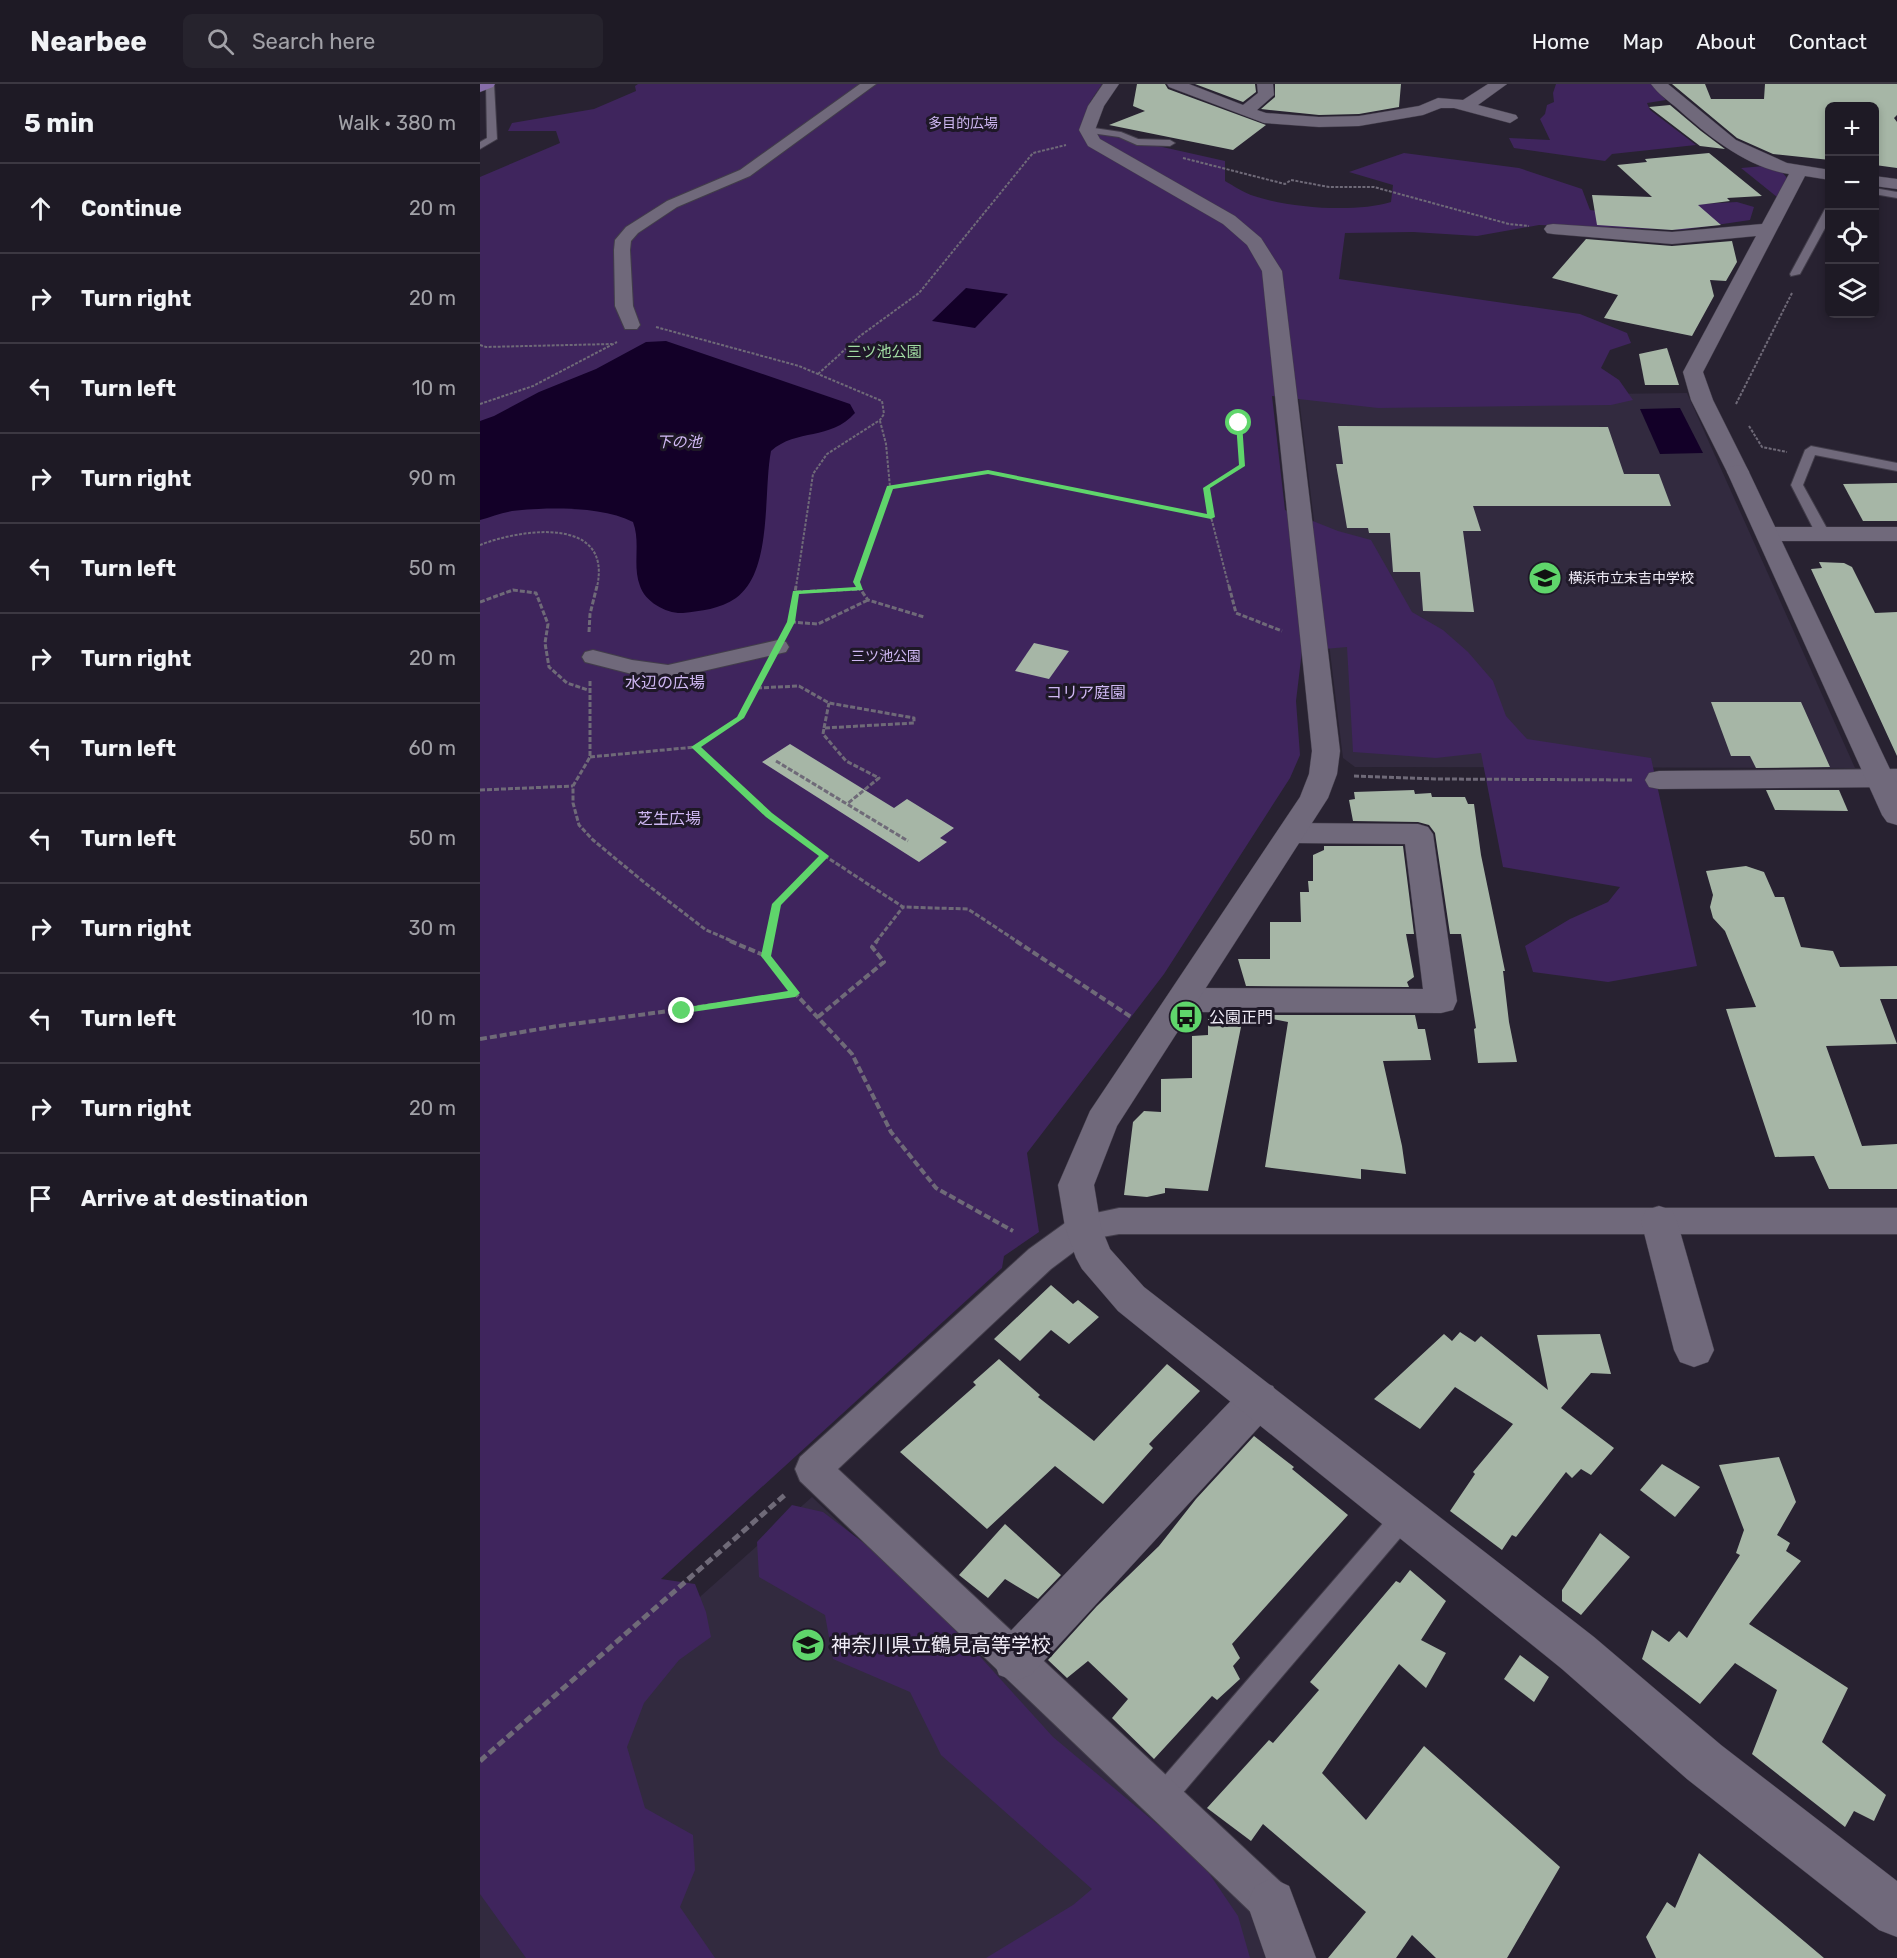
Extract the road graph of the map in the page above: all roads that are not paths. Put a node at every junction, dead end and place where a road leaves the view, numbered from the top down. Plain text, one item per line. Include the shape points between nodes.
1 (488, 84) edge
2 (869, 84) edge
3 (1111, 84) edge
4 (1174, 84) edge
5 (1264, 84) edge
6 (1499, 84) edge
7 (1659, 84) edge
8 (480, 87) edge
9 (1465, 106) junction
10 (1245, 111) junction
11 (1510, 118) dead end
12 (1091, 136) junction
13 (1170, 143) dead end
14 (480, 146) edge
15 (1799, 171) junction
16 (1825, 174) edge
17 (1879, 182) edge
18 (1897, 184) edge
19 (1879, 193) edge
20 (1897, 195) edge
21 (1829, 210) edge
22 (1553, 229) road end
23 (1769, 229) junction
24 (1795, 274) road end
25 (631, 325) road end
26 (1897, 467) edge
27 (1768, 534) junction
28 (1823, 534) junction
29 (1897, 534) edge
30 (778, 647) road end
31 (593, 657) road end
32 (1889, 778) edge
33 (1659, 780) road end
34 (1897, 815) edge
35 (1292, 832) junction
36 (1183, 1000) junction
37 (1659, 1221) junction
38 (1897, 1221) edge
39 (1083, 1227) junction
40 (1694, 1350) dead end
41 (1258, 1399) junction
42 (1405, 1515) junction
43 (1015, 1659) junction
44 (1161, 1798) junction
45 (1272, 1903) joint
46 (1897, 1912) edge
47 (1291, 1958) edge

1 - 8 main road
1 - 14 lane via 492,139
2 - 25 street via 745,172 672,204 632,230 623,240 622,250 624,306
3 - 12 street via 1097,102
4 - 10 street
5 - 10 street via 1266,95
6 - 9 street
7 - 15 street via 1730,144 1783,168
9 - 10 street via 1438,103 1423,110 1349,121 1264,118
9 - 11 street
12 - 13 lane via 1121,135 1137,142
12 - 35 street via 1229,220 1254,242 1272,271 1326,751 1314,798
15 - 16 street
15 - 23 street
17 - 18 street
19 - 20 lane
21 - 24 lane
22 - 23 street via 1672,238
23 - 27 street via 1694,372 1702,400
26 - 28 lane via 1811,450 1797,484
27 - 28 street
27 - 32 street
28 - 29 street
30 - 31 street via 668,672
32 - 33 street
32 - 34 street
35 - 36 street
35 - 36 street via 1418,834 1441,1001
36 - 39 street via 1102,1121 1076,1185
37 - 38 street
37 - 39 street via 1119,1221
37 - 40 street
39 - 41 street via 1095,1258 1131,1299
39 - 43 street via 1040,1259 813,1469
41 - 42 street
41 - 43 street
42 - 44 lane
42 - 46 street via 1578,1653 1704,1762
43 - 44 street
44 - 45 street
45 - 47 street

